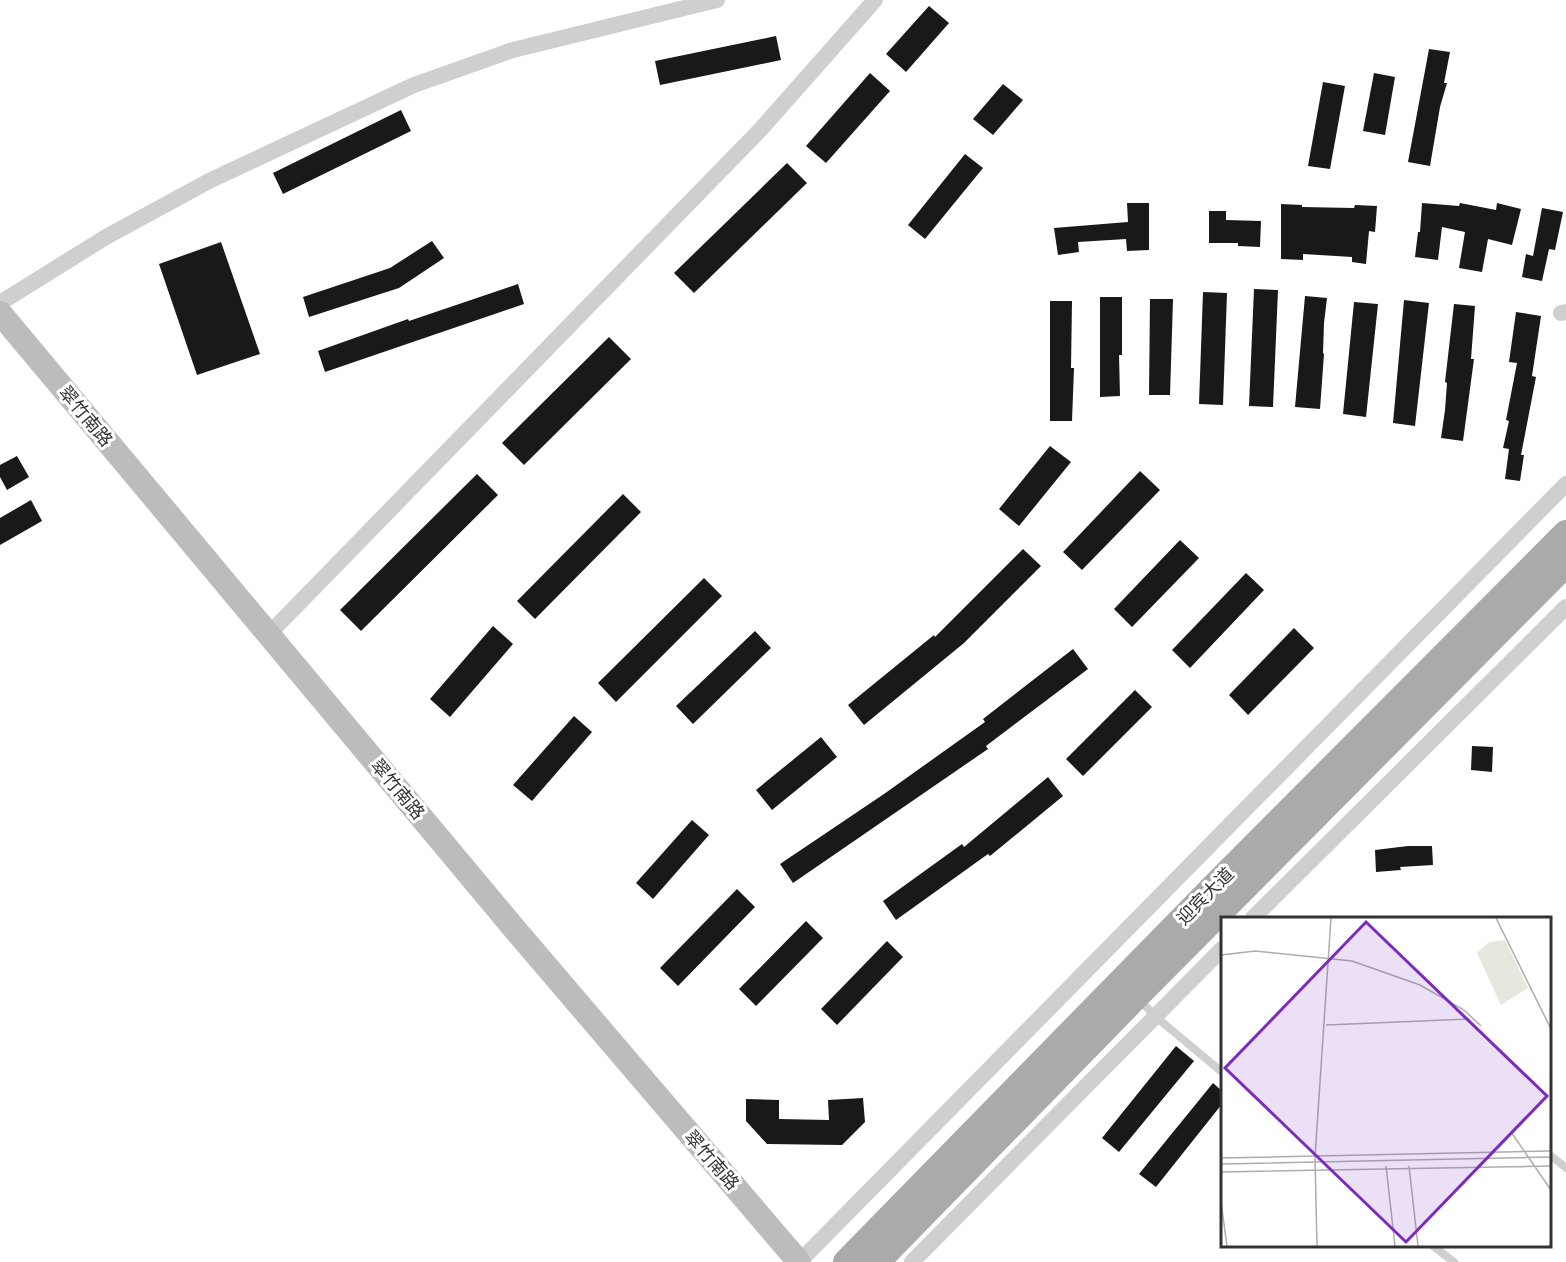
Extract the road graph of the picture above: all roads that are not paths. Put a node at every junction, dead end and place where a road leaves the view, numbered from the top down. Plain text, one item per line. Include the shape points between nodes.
1 (717, 0) edge
2 (875, 0) edge
3 (0, 303) edge
4 (0, 313) edge
5 (0, 336) edge
6 (1566, 484) edge
7 (1566, 533) edge
8 (1566, 564) edge
9 (1566, 607) edge
10 (268, 634) junction
11 (1246, 905) edge
12 (1229, 917) edge
13 (1221, 923) edge
14 (1221, 950) edge
15 (1128, 990) junction
16 (1155, 1015) junction
17 (1221, 1071) edge
18 (1551, 1156) edge
19 (1566, 1168) edge
20 (1436, 1247) edge
21 (778, 1262) edge
22 (799, 1262) edge
23 (846, 1262) edge
24 (877, 1262) edge
25 (912, 1262) edge
26 (1454, 1262) edge

1 - 3 street via 513,50 414,85 209,181 106,237
2 - 10 street via 761,129
4 - 10 main road, 翠竹南路
5 - 21 main road, 翠竹南路
6 - 22 street
7 - 11 main road, 迎宾大道
8 - 11 main road, 迎宾大道
9 - 11 street
10 - 22 main road, 翠竹南路
11 - 12 main road, 迎宾大道
13 - 15 main road, 迎宾大道
14 - 16 street
15 - 16 lane
15 - 23 main road, 迎宾大道
15 - 24 main road, 迎宾大道
16 - 17 lane
16 - 25 street
18 - 19 lane
20 - 26 lane

